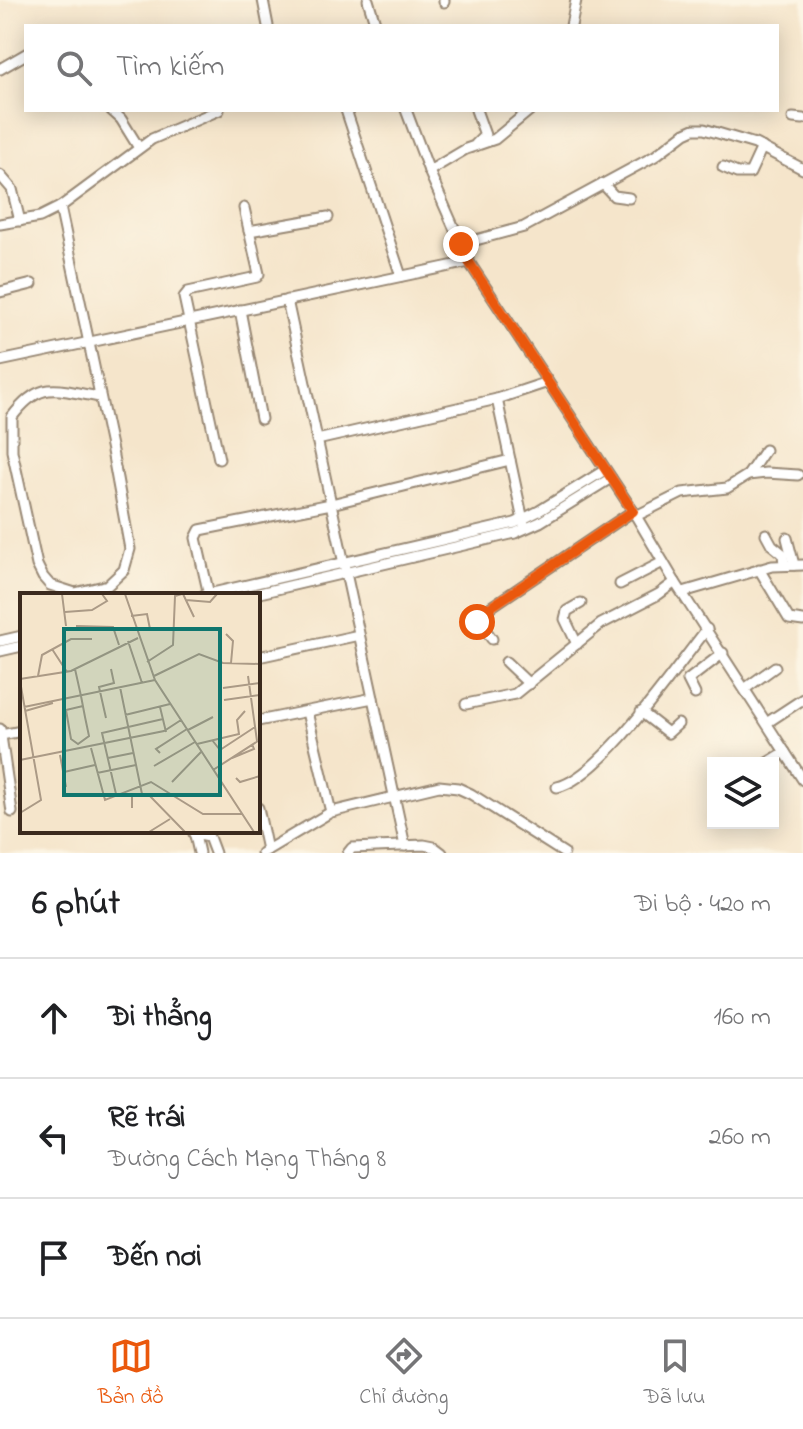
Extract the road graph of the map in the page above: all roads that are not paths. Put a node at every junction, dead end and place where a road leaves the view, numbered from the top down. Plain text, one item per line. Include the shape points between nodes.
1 (263, 0) edge
2 (368, 0) edge
3 (576, 0) edge
4 (268, 24) edge
5 (375, 24) edge
6 (571, 24) edge
7 (24, 55) edge
8 (0, 69) edge
9 (113, 112) edge
10 (214, 112) edge
11 (347, 112) edge
12 (407, 112) edge
13 (477, 112) edge
14 (528, 112) edge
15 (473, 146) junction
16 (762, 147) junction
17 (139, 148) junction
18 (723, 167) dead end
19 (803, 169) edge
20 (429, 171) junction
21 (0, 175) edge
22 (603, 184) junction
23 (629, 198) dead end
24 (60, 207) junction
25 (244, 208) dead end
26 (328, 217) dead end
27 (20, 221) junction
28 (0, 224) edge
29 (249, 231) junction
30 (461, 244) junction
31 (469, 262) junction
32 (401, 276) junction
33 (32, 284) dead end
34 (0, 292) edge
35 (287, 300) junction
36 (240, 310) junction
37 (189, 321) junction
38 (89, 342) junction
39 (0, 361) edge
40 (548, 382) junction
41 (100, 397) junction
42 (497, 399) junction
43 (261, 419) dead end
44 (317, 440) junction
45 (765, 450) dead end
46 (219, 459) dead end
47 (510, 460) junction
48 (608, 474) junction
49 (748, 475) junction
50 (798, 475) dead end
51 (331, 504) junction
52 (635, 514) junction
53 (524, 525) junction
54 (766, 534) dead end
55 (787, 538) dead end
56 (663, 562) junction
57 (793, 565) edge
58 (345, 568) junction
59 (759, 569) junction
60 (675, 582) junction
61 (620, 584) dead end
62 (683, 592) junction
63 (207, 593) edge
64 (217, 593) edge
65 (258, 593) edge
66 (581, 603) dead end
67 (803, 621) edge
68 (707, 629) junction
69 (359, 635) junction
70 (20, 636) edge
71 (492, 639) dead end
72 (0, 641) edge
73 (577, 644) junction
74 (20, 646) edge
75 (0, 651) edge
76 (723, 653) junction
77 (260, 657) edge
78 (506, 662) dead end
79 (775, 667) dead end
80 (529, 684) junction
81 (746, 688) junction
82 (695, 694) dead end
83 (373, 698) junction
84 (803, 699) edge
85 (466, 704) dead end
86 (307, 712) junction
87 (641, 712) junction
88 (260, 721) edge
89 (768, 722) junction
90 (678, 724) dead end
91 (1, 732) edge
92 (594, 747) dead end
93 (785, 752) junction
94 (777, 757) edge
95 (599, 759) junction
96 (803, 780) edge
97 (557, 787) dead end
98 (394, 795) junction
99 (12, 812) dead end
100 (331, 812) junction
101 (260, 820) edge
102 (194, 833) edge
103 (197, 833) edge
104 (405, 846) junction
105 (265, 851) edge
106 (199, 853) edge
107 (215, 853) edge
108 (348, 853) edge
109 (442, 853) edge
110 (564, 853) edge

1 - 4 street
2 - 5 street
3 - 6 street
7 - 8 street
9 - 17 street
10 - 17 street
11 - 32 street
12 - 20 street
13 - 15 street via 485,135
14 - 15 street via 495,139
15 - 20 street
16 - 18 street via 750,173
16 - 19 street
16 - 22 street via 694,129
17 - 24 street
20 - 30 street
21 - 27 street via 12,189
22 - 23 street via 614,196
22 - 30 street via 512,232
24 - 27 street
24 - 38 street
25 - 29 street
26 - 29 street
27 - 28 street
29 - 37 street via 257,277 188,292 184,297
30 - 31 street
31 - 32 street
31 - 40 street
32 - 35 street
33 - 34 street
35 - 36 street
35 - 44 street
36 - 37 street
36 - 43 street
37 - 38 street
37 - 46 street
38 - 39 street
38 - 41 street
40 - 42 street
40 - 48 street
41 - 41 street via 130,557 108,585 75,593 50,585 37,565 12,451 12,417 33,394 52,388
42 - 44 street
42 - 47 street
44 - 51 street
45 - 49 street
47 - 51 street
47 - 53 street
48 - 52 street
48 - 53 street
49 - 50 street
49 - 52 street via 721,491 682,493
51 - 58 street
51 - 63 street via 200,530 196,538
52 - 56 street
52 - 71 street via 476,617
53 - 58 street
54 - 57 street
55 - 57 street
56 - 60 street
56 - 61 street
57 - 59 street
58 - 64 street
58 - 65 street
58 - 69 street
59 - 62 street
59 - 67 street via 789,619
60 - 62 street
60 - 73 street via 613,615
62 - 68 street
66 - 73 street via 565,616
68 - 76 street
68 - 87 street
69 - 77 street
69 - 83 street
70 - 72 street
73 - 80 street
74 - 75 street
76 - 81 street
76 - 82 street via 688,680
78 - 80 street
79 - 81 street
80 - 85 street via 507,697
81 - 89 street
83 - 86 street
83 - 98 street
84 - 89 street
86 - 88 street
86 - 100 street
87 - 90 street via 668,733
87 - 95 street
89 - 93 street
91 - 99 street
92 - 95 street
93 - 94 street
93 - 96 street
95 - 97 street via 572,783
98 - 100 street
98 - 104 street
98 - 110 street via 439,786 458,788
100 - 105 street
101 - 105 street
102 - 106 street
103 - 107 street via 209,837
104 - 108 street via 352,848
104 - 109 street via 424,845

